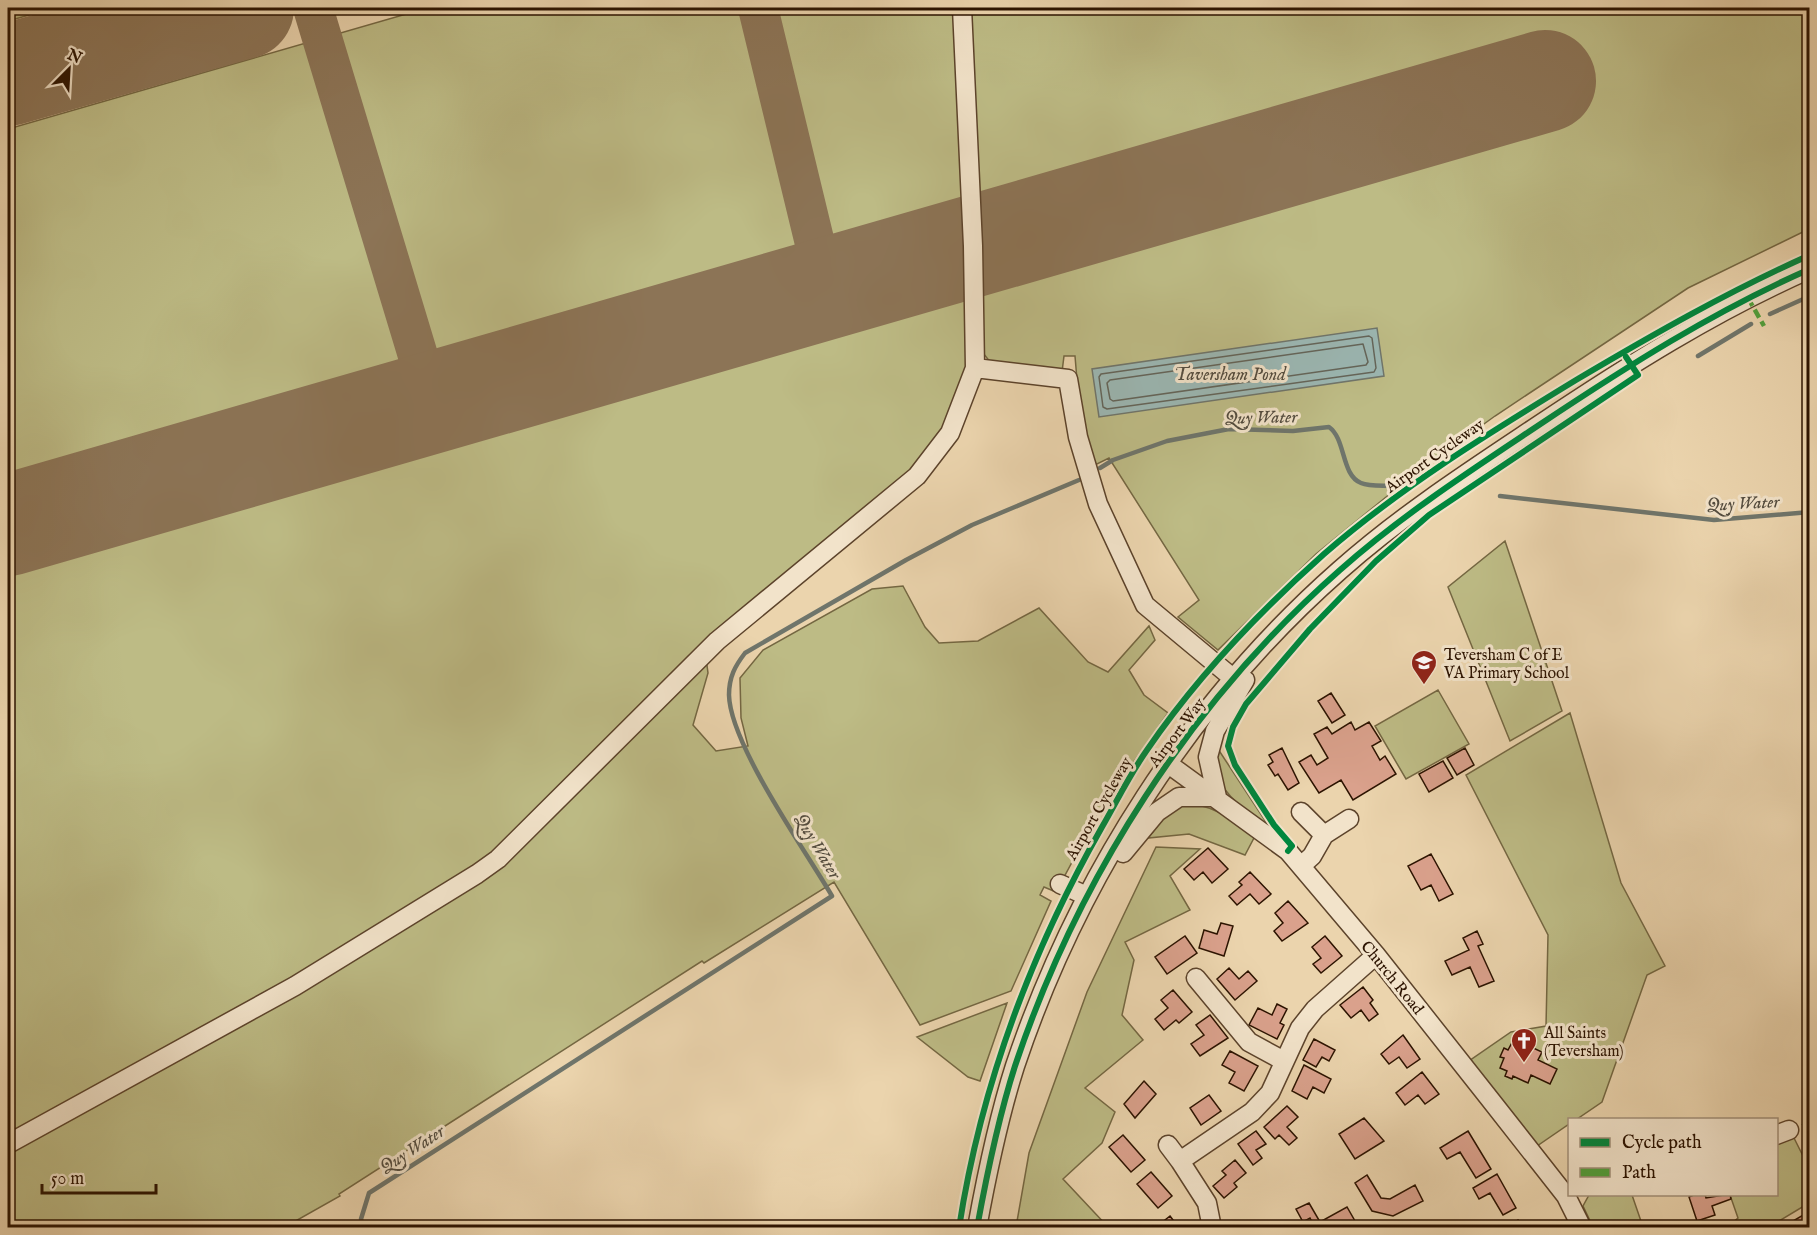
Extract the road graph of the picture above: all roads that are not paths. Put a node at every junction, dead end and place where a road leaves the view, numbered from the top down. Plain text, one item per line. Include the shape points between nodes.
1 (962, 8) edge
2 (1809, 269) edge
3 (975, 368) junction
4 (1270, 637) junction
5 (1234, 680) junction
6 (1167, 763) junction
7 (1217, 797) junction
8 (1301, 812) dead end
9 (1349, 819) dead end
10 (1324, 835) junction
11 (1301, 866) junction
12 (1059, 884) dead end
13 (1087, 896) junction
14 (1376, 955) junction
15 (1196, 978) dead end
16 (1284, 1061) junction
17 (8, 1144) edge
18 (1168, 1145) dead end
19 (1180, 1161) junction
20 (1568, 1195) edge
21 (1568, 1196) edge
22 (977, 1227) edge
23 (1212, 1227) edge
24 (1582, 1227) edge

1 - 3 street via 975,277
2 - 4 street, Airport Way via 1761,291 1631,364 1420,504 1340,570
3 - 5 street via 1068,378 1078,437 1098,504 1145,605
3 - 17 street via 950,434 917,476 717,641 498,859 295,986
4 - 5 street, Airport Way
4 - 7 street via 1215,731 1208,757
5 - 6 street, Airport Way
6 - 7 street, Church Road
6 - 13 street, Airport Way
7 - 11 street, Church Road via 1288,851
7 - 13 street via 1179,797 1157,812
8 - 10 street
9 - 10 street
10 - 11 street
11 - 14 street, Church Road
12 - 13 street
13 - 22 street, Airport Way via 1037,1007 1015,1067 990,1156
14 - 16 street via 1315,1009 1300,1028
14 - 20 street, Church Road
15 - 16 street via 1249,1042
16 - 19 street via 1270,1093 1252,1112
18 - 19 street
19 - 23 street via 1207,1203
21 - 24 street, Church Road

